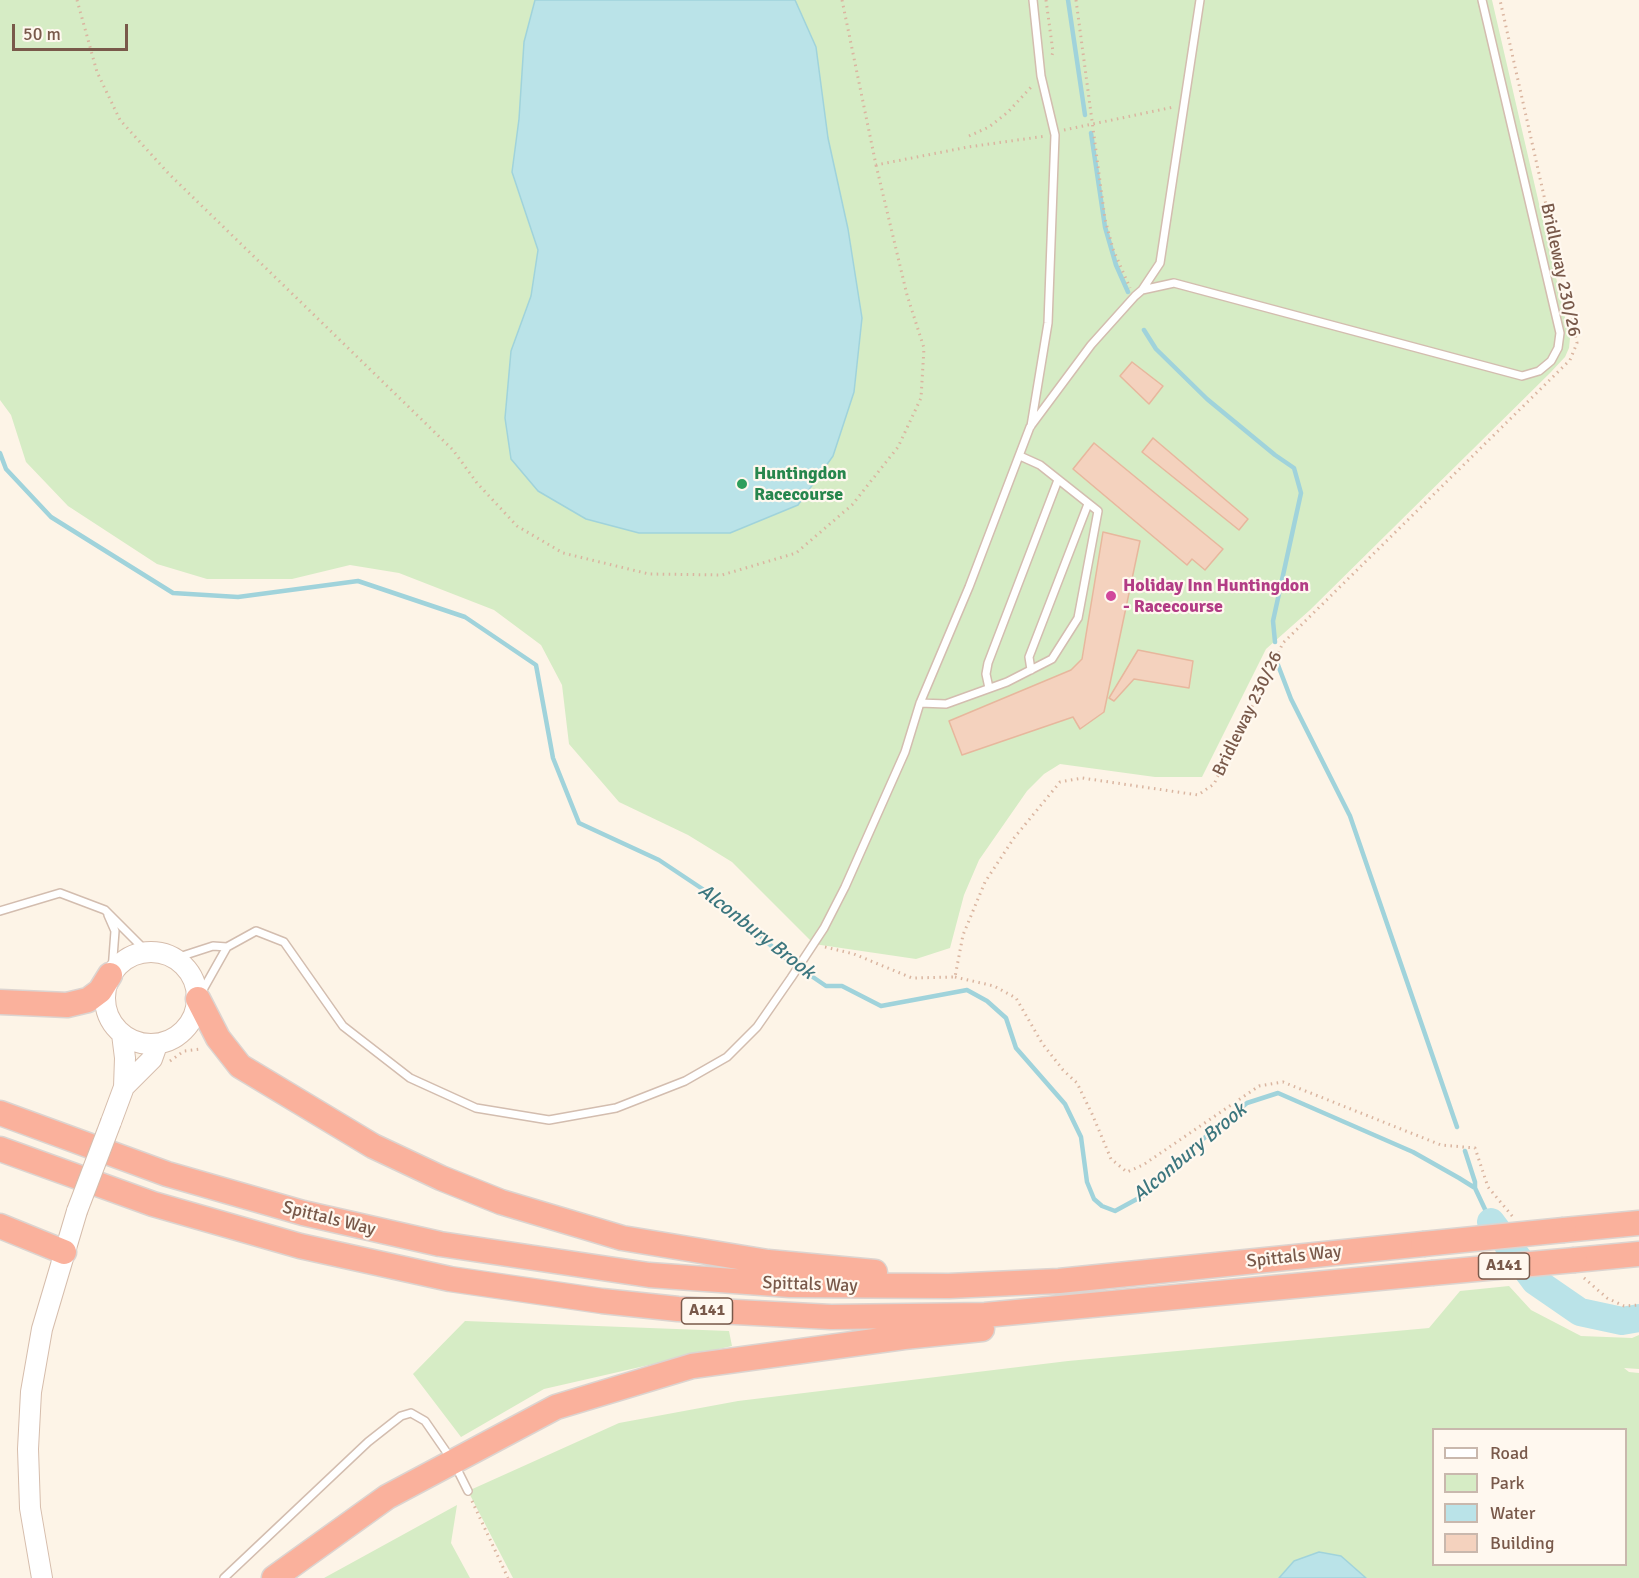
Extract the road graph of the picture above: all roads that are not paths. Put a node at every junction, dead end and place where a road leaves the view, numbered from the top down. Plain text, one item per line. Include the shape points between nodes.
1 (1033, 0) edge
2 (1200, 0) edge
3 (1482, 0) edge
4 (1142, 290) junction
5 (1030, 427) junction
6 (1020, 456) junction
7 (1058, 480) junction
8 (1088, 504) junction
9 (1031, 670) junction
10 (989, 688) junction
11 (920, 703) junction
12 (105, 910) junction
13 (0, 911) edge
14 (226, 947) junction
15 (146, 951) junction
16 (176, 958) junction
17 (111, 974) junction
18 (198, 999) junction
19 (0, 1002) edge
20 (122, 1034) junction
21 (157, 1045) junction
22 (124, 1088) junction
23 (0, 1113) edge
24 (0, 1149) edge
25 (1639, 1223) edge
26 (0, 1226) edge
27 (64, 1252) junction
28 (1639, 1254) edge
29 (1059, 1281) junction
30 (1138, 1302) junction
31 (454, 1463) junction
32 (468, 1491) road end
33 (42, 1578) edge
34 (224, 1578) edge
35 (274, 1578) edge

1 - 5 lane via 1041,76 1055,135 1048,323
2 - 4 lane via 1160,263
3 - 4 lane via 1560,333 1551,361 1539,371 1522,376 1174,283
4 - 5 lane via 1091,345
5 - 6 lane
6 - 7 lane via 1040,465
6 - 11 lane
7 - 8 lane
7 - 10 lane via 988,663
8 - 9 lane via 1029,657
8 - 9 lane via 1098,511 1078,618 1052,659
9 - 10 lane
10 - 11 lane via 946,704
11 - 14 lane via 905,753 845,887 814,944 757,1027 718,1062 685,1081 616,1108 549,1120 476,1108 411,1078 343,1026 284,942 256,931
12 - 13 lane via 60,893
12 - 15 lane
12 - 17 lane via 115,931
14 - 16 lane via 213,946
14 - 18 lane
15 - 16 main road
15 - 17 main road via 124,960
16 - 18 main road via 194,980
17 - 19 highway via 100,991 88,1000 34,1005
17 - 20 main road via 106,988 106,1010
18 - 21 main road via 193,1018 180,1034
18 - 29 highway via 218,1038 240,1066 257,1078 373,1146 501,1202 622,1238 768,1262 861,1272
20 - 21 main road
20 - 22 main road
21 - 22 main road via 152,1059
22 - 27 main road, bridge
23 - 29 highway, Spittals Way / A141 via 100,1151 234,1194 371,1229 509,1256 649,1275 790,1285 949,1286
24 - 30 highway, Spittals Way / A141 via 153,1204 300,1246 450,1278 602,1301 755,1314 908,1317 985,1315
25 - 29 highway, Spittals Way / A141, bridge
26 - 27 highway
27 - 33 main road via 42,1329 31,1392 30,1508
28 - 30 highway, Spittals Way / A141, bridge via 1579,1268 1432,1273
30 - 31 highway via 1039,1324 903,1336 692,1365 556,1407
31 - 32 lane
31 - 34 lane via 425,1421 411,1413 401,1416 368,1442
31 - 35 highway via 387,1497

